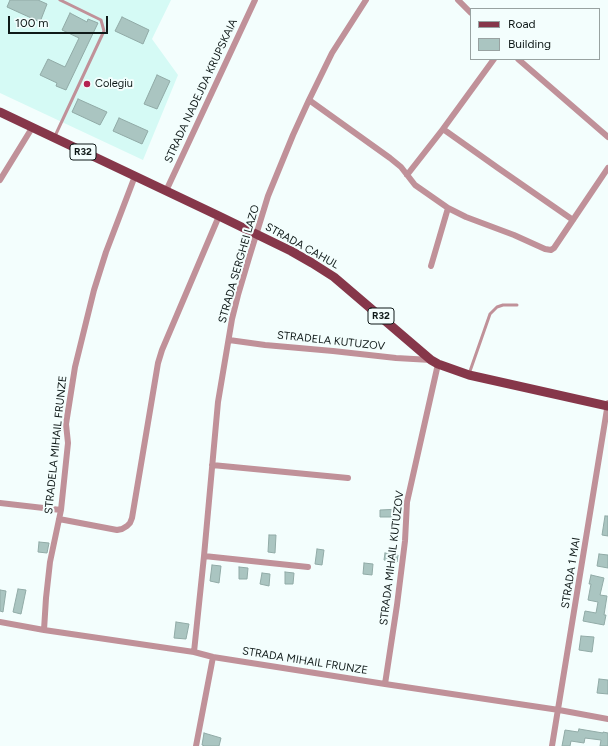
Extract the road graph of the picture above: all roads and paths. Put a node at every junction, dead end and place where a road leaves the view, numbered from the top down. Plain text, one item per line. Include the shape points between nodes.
1 (60, 0) edge
2 (255, 0) edge
3 (366, 0) edge
4 (458, 0) edge
5 (470, 12) edge
6 (493, 60) edge
7 (519, 60) edge
8 (309, 100) junction
9 (0, 112) edge
10 (32, 128) junction
11 (443, 129) junction
12 (608, 137) edge
13 (54, 138) junction
14 (608, 168) edge
15 (407, 175) junction
16 (135, 176) junction
17 (0, 180) edge
18 (166, 191) junction
19 (448, 208) junction
20 (219, 216) junction
21 (574, 220) junction
22 (256, 234) junction
23 (431, 266) dead end
24 (517, 304) dead end
25 (229, 340) junction
26 (435, 362) junction
27 (469, 375) junction
28 (608, 405) edge
29 (212, 465) junction
30 (348, 478) dead end
31 (0, 502) edge
32 (61, 510) junction
33 (59, 519) junction
34 (204, 556) junction
35 (308, 567) dead end
36 (0, 622) edge
37 (44, 630) junction
38 (194, 652) junction
39 (214, 657) junction
40 (384, 684) junction
41 (559, 710) junction
42 (608, 719) edge
43 (196, 746) edge
44 (552, 746) edge

1 - 13 lane via 100,20 104,31
2 - 18 street, STRADA NADEJDA KRUPSKAIA
3 - 8 street, STRADA SERGHEI LAZO via 332,53
4 - 5 street
6 - 11 street
7 - 12 street
8 - 15 street via 390,158
8 - 22 street, STRADA SERGHEI LAZO via 268,196
9 - 10 main road, STRADA CAHUL / R32
10 - 13 main road, STRADA CAHUL / R32
10 - 17 street
11 - 15 street
11 - 21 street
13 - 16 main road, STRADA CAHUL / R32
14 - 21 street
15 - 19 street via 415,185
16 - 18 main road, STRADA CAHUL / R32
16 - 32 street, STRADELA MIHAIL FRUNZE via 94,290 75,368 66,424 68,443
18 - 20 main road, STRADA CAHUL / R32
19 - 21 street via 545,250 554,248
19 - 23 street
20 - 22 main road, STRADA CAHUL / R32
20 - 33 street via 158,363 130,523 117,530
22 - 25 street, STRADA SERGHEI LAZO via 238,295
22 - 26 main road, STRADA CAHUL / R32 via 291,251 334,277
24 - 27 lane via 497,307 490,314
25 - 26 street, STRADELA KUTUZOV
25 - 29 street, STRADA SERGHEI LAZO via 218,402
26 - 27 main road, STRADA CAHUL / R32
26 - 40 street, STRADA MIHAIL KUTUZOV via 407,502 397,605
27 - 28 main road, STRADA CAHUL / R32
28 - 41 street, STRADA 1 MAI
29 - 30 street
29 - 34 street, STRADA SERGHEI LAZO
31 - 32 street
32 - 33 street, STRADELA MIHAIL FRUNZE
33 - 37 street, STRADELA MIHAIL FRUNZE via 50,562
34 - 35 street
34 - 38 street, STRADA SERGHEI LAZO
36 - 37 street, STRADA MIHAIL FRUNZE
37 - 38 street, STRADA MIHAIL FRUNZE
38 - 39 street, STRADA MIHAIL FRUNZE
39 - 40 street, STRADA MIHAIL FRUNZE
39 - 43 street
40 - 41 street, STRADA MIHAIL FRUNZE
41 - 42 street, STRADA MIHAIL FRUNZE
41 - 44 street, STRADA 1 MAI

